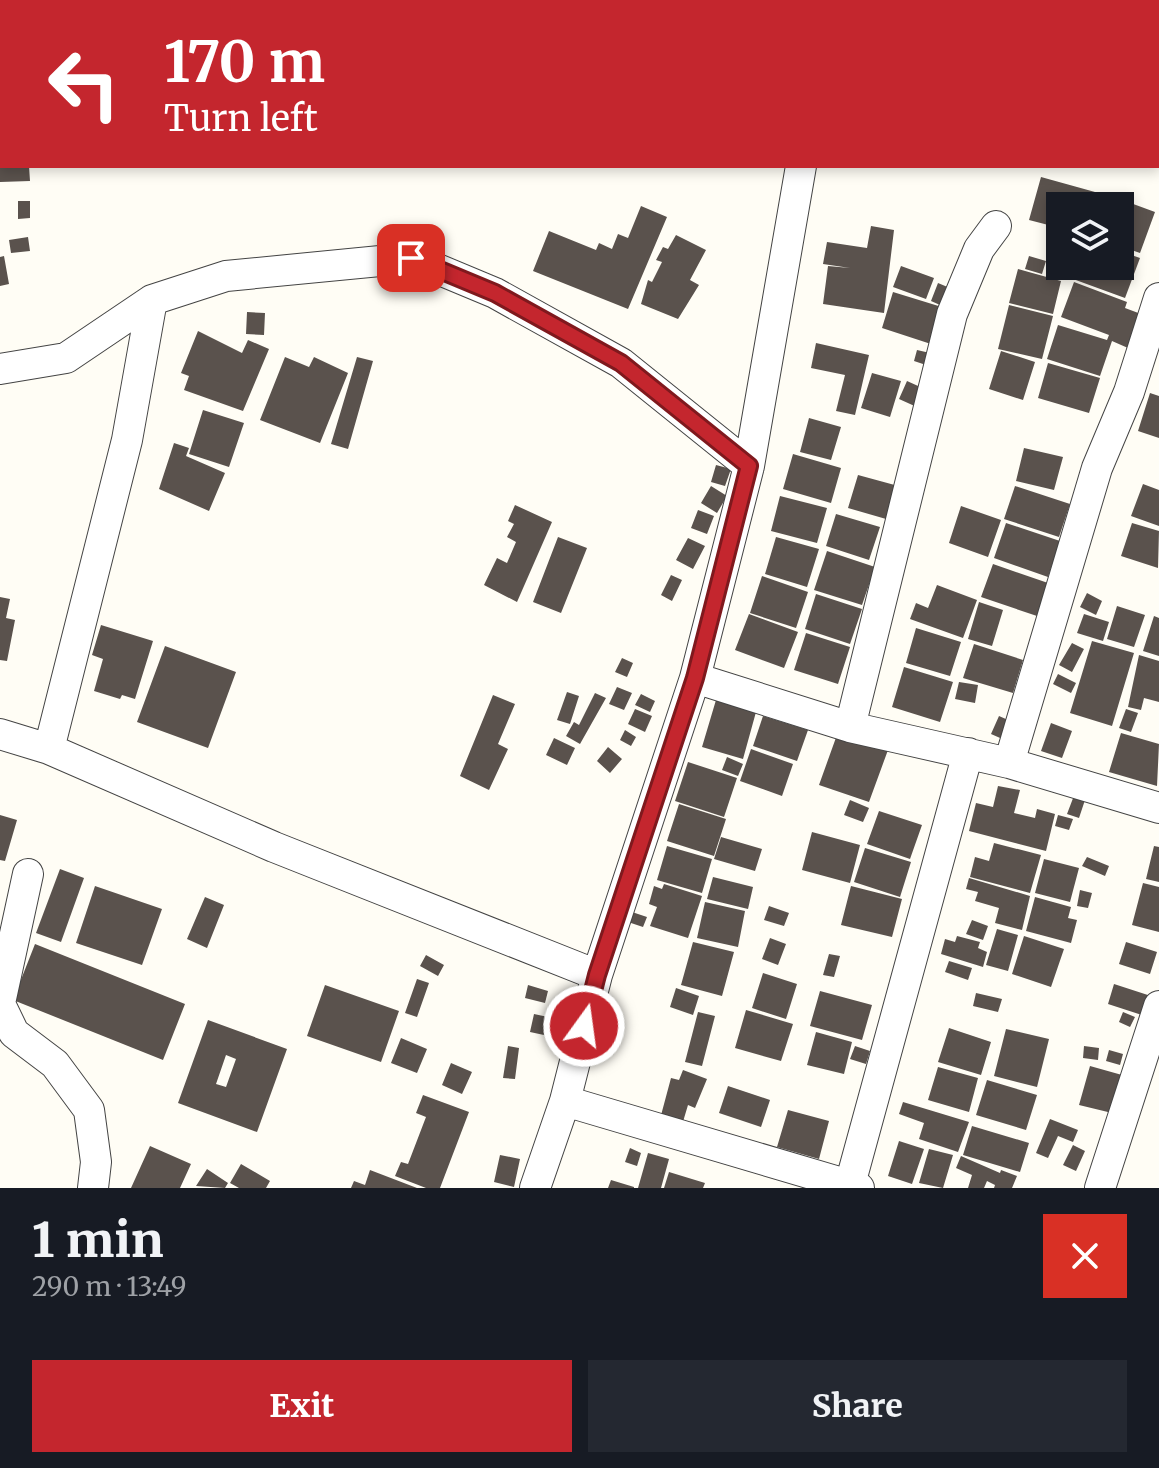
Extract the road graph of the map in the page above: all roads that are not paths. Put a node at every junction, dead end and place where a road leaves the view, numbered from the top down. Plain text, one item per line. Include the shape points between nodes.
1 (801, 168) edge
2 (996, 226) dead end
3 (1159, 298) edge
4 (152, 300) junction
5 (0, 369) edge
6 (749, 466) junction
7 (695, 678) junction
8 (850, 727) junction
9 (0, 734) edge
10 (49, 749) junction
11 (968, 753) junction
12 (1009, 763) junction
13 (1159, 808) edge
14 (28, 874) dead end
15 (597, 975) junction
16 (0, 1004) edge
17 (1159, 1006) edge
18 (565, 1101) junction
19 (852, 1187) edge
20 (93, 1188) edge
21 (535, 1188) edge
22 (1100, 1188) edge

1 - 6 street
2 - 8 street via 979,249 952,314
3 - 12 street via 1129,392 1097,468
4 - 5 street via 66,358
4 - 6 street via 226,276 411,258 495,293 621,363
4 - 10 street via 127,440
6 - 7 street
7 - 8 street
7 - 15 street
8 - 11 street
9 - 10 street
10 - 15 street via 274,847
11 - 12 street
11 - 19 street
12 - 13 street
14 - 16 street
15 - 18 street
16 - 20 street via 14,1033 55,1064 89,1110 96,1162
17 - 22 street
18 - 19 street
18 - 21 street

